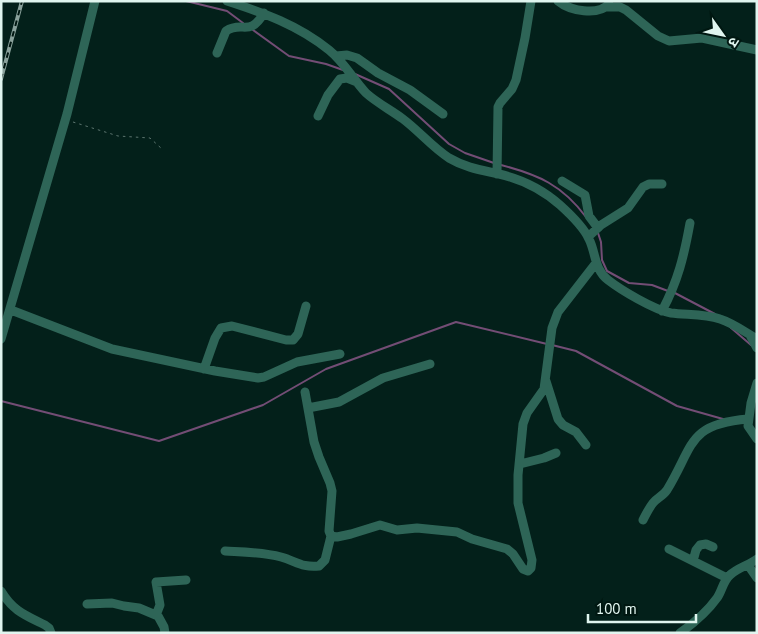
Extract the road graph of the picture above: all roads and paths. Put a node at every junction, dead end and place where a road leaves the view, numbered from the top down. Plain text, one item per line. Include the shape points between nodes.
1 (95, 1) edge
2 (227, 1) edge
3 (260, 1) edge
4 (558, 1) edge
5 (530, 2) edge
6 (608, 4) edge
7 (261, 12) junction
8 (757, 50) edge
9 (216, 53) dead end
10 (336, 56) junction
11 (358, 82) junction
12 (443, 114) dead end
13 (318, 116) dead end
14 (65, 119) junction
15 (162, 149) dead end
16 (497, 174) junction
17 (562, 181) dead end
18 (662, 184) dead end
19 (690, 223) dead end
20 (598, 228) junction
21 (588, 237) junction
22 (596, 263) junction
23 (306, 306) dead end
24 (11, 310) junction
25 (662, 310) junction
26 (753, 337) edge
27 (1, 340) edge
28 (757, 348) edge
29 (340, 354) dead end
30 (430, 364) dead end
31 (204, 369) junction
32 (546, 380) junction
33 (757, 383) edge
34 (305, 392) dead end
35 (308, 408) junction
36 (748, 419) junction
37 (757, 439) edge
38 (586, 445) dead end
39 (556, 453) dead end
40 (520, 464) junction
41 (643, 520) dead end
42 (331, 536) junction
43 (713, 547) dead end
44 (669, 549) dead end
45 (225, 551) dead end
46 (757, 559) edge
47 (693, 561) junction
48 (748, 564) junction
49 (727, 578) junction
50 (757, 578) edge
51 (186, 580) dead end
52 (1, 591) edge
53 (88, 604) dead end
54 (156, 615) junction
55 (51, 633) edge
56 (165, 633) edge
57 (680, 633) edge

1 - 14 street
2 - 7 street
3 - 7 street
4 - 6 street via 574,9 600,10
5 - 16 street via 516,80 498,107
6 - 8 street via 626,10 669,41 702,38
7 - 9 street via 258,22 251,28 234,28 226,32
7 - 10 street via 301,30
10 - 11 street
10 - 12 street via 357,58
11 - 13 street via 340,79
11 - 16 street via 372,98 405,120 447,157 470,169
14 - 15 path via 118,136 150,138
14 - 24 street
16 - 21 street via 521,181 544,193 561,206
17 - 20 street via 585,195 589,216
18 - 20 street via 646,185 628,208
19 - 25 street via 678,278
20 - 21 street
21 - 22 street
22 - 25 street via 608,280
22 - 32 street via 556,316
23 - 31 street via 298,334 293,340 232,326 221,328
24 - 27 street
24 - 31 street via 112,350
25 - 26 street via 722,319
26 - 28 street
29 - 31 street via 297,362 258,378
30 - 35 street via 383,378 343,400
32 - 38 street via 558,419 576,432
32 - 40 street via 541,394 524,418
33 - 36 street
34 - 35 street
35 - 42 street via 314,442 330,484
36 - 37 street via 750,431
36 - 41 street via 728,420 698,435 666,492 653,502
39 - 40 street
40 - 42 street via 518,503 532,560 528,571 507,549 457,532 417,528 397,530 380,526
42 - 45 street via 325,560 319,566 306,567 265,553
43 - 47 street via 700,545
44 - 47 street
46 - 48 street
47 - 49 street
48 - 49 street
48 - 50 street
49 - 57 street via 710,607
51 - 54 street via 156,582 160,605
52 - 55 street via 11,606 45,625
53 - 54 street via 112,602
54 - 56 street

